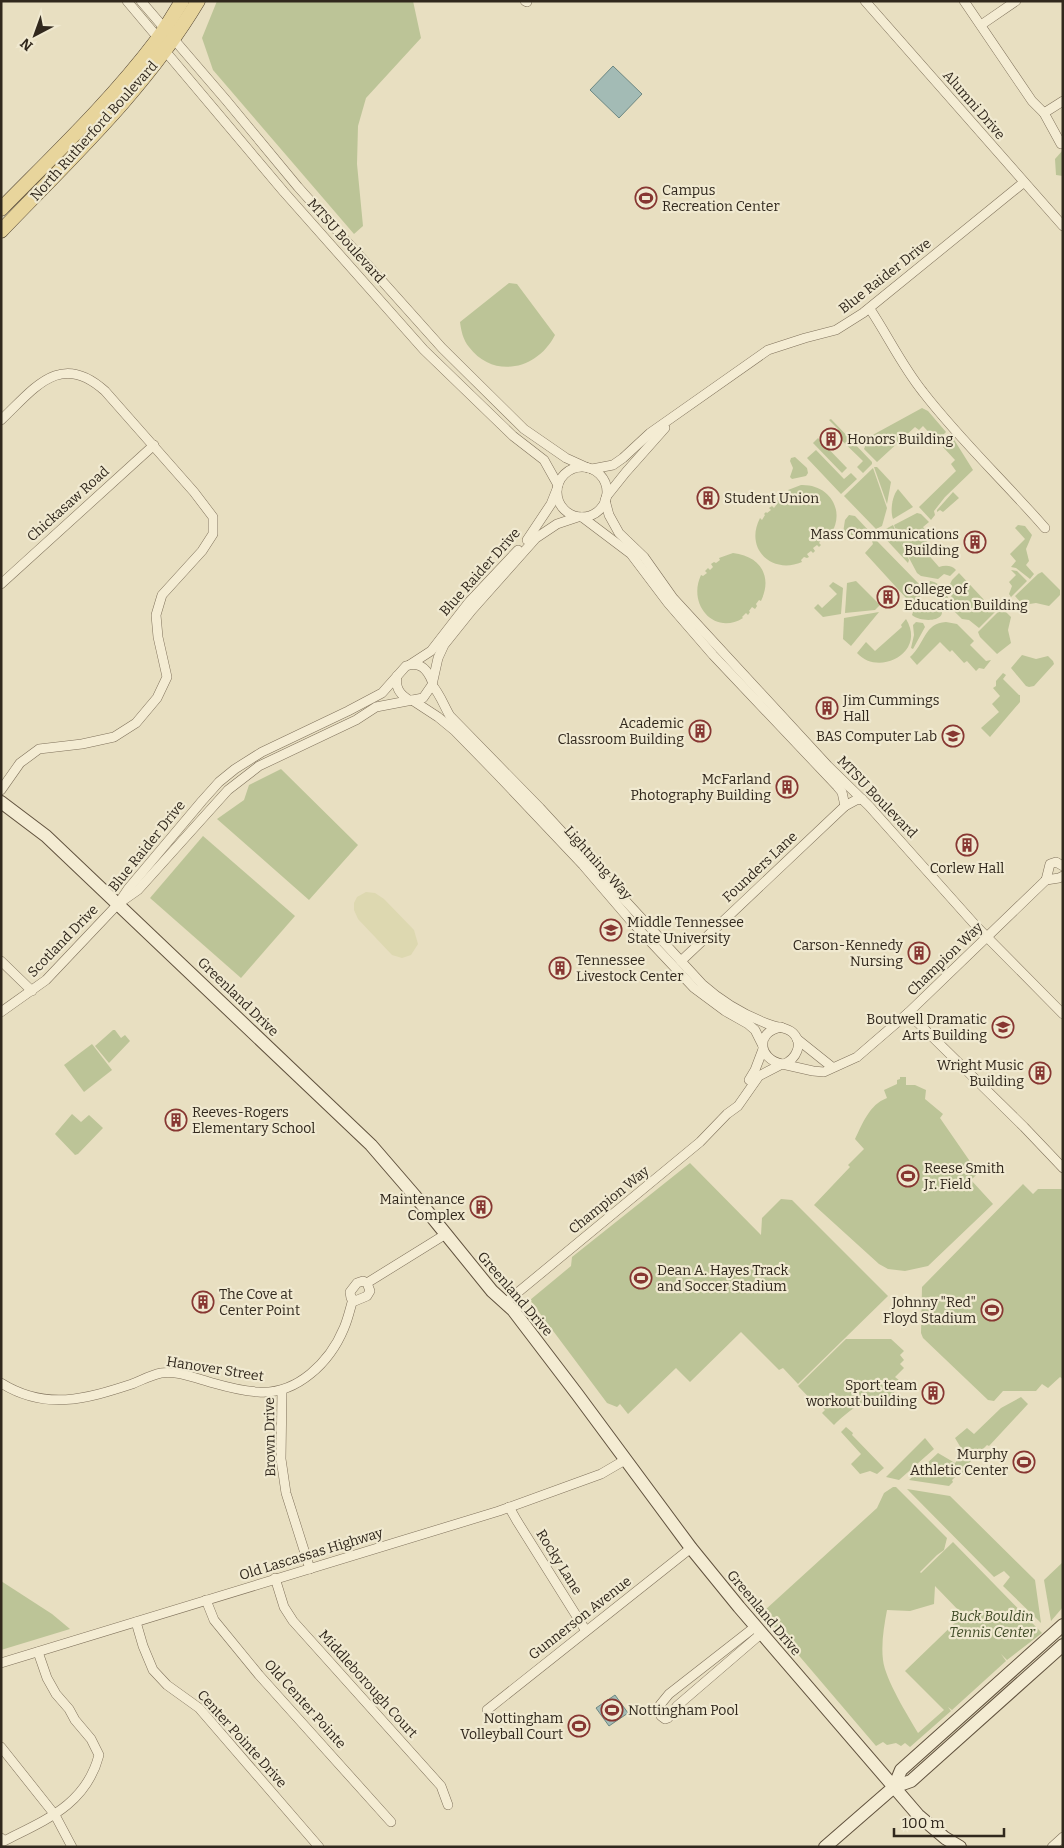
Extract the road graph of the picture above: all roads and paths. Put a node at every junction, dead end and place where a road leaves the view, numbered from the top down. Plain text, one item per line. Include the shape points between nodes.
1 (127, 1) edge
2 (141, 1) edge
3 (182, 1) edge
4 (198, 1) edge
5 (865, 1) edge
6 (964, 1) edge
7 (1016, 1) edge
8 (981, 25) junction
9 (162, 34) junction
10 (174, 40) junction
11 (166, 52) junction
12 (1063, 101) edge
13 (1044, 113) junction
14 (1061, 144) dead end
15 (1023, 183) junction
16 (1, 208) edge
17 (1063, 226) edge
18 (1, 231) edge
19 (870, 308) junction
20 (676, 416) junction
21 (1, 420) edge
22 (154, 445) junction
23 (590, 469) junction
24 (558, 487) junction
25 (606, 498) junction
26 (580, 517) junction
27 (1045, 528) dead end
28 (1, 584) edge
29 (411, 664) junction
30 (398, 673) junction
31 (432, 683) junction
32 (410, 700) junction
33 (1, 790) edge
34 (862, 799) junction
35 (1, 802) edge
36 (845, 806) junction
37 (1063, 866) edge
38 (1062, 877) edge
39 (1046, 880) junction
40 (118, 904) junction
41 (987, 937) junction
42 (1, 961) edge
43 (681, 961) junction
44 (32, 991) junction
45 (1, 1012) edge
46 (908, 1013) junction
47 (1063, 1014) edge
48 (781, 1027) junction
49 (797, 1039) junction
50 (763, 1047) junction
51 (783, 1064) junction
52 (832, 1067) junction
53 (727, 1114) junction
54 (1063, 1168) edge
55 (446, 1234) junction
56 (367, 1282) junction
57 (353, 1300) junction
58 (506, 1303) junction
59 (1, 1384) edge
60 (282, 1390) junction
61 (625, 1460) junction
62 (509, 1507) junction
63 (691, 1548) junction
64 (310, 1569) junction
65 (275, 1578) junction
66 (206, 1600) junction
67 (136, 1622) junction
68 (1063, 1625) edge
69 (759, 1630) junction
70 (586, 1631) junction
71 (1063, 1645) edge
72 (38, 1652) junction
73 (1, 1663) edge
74 (487, 1710) dead end
75 (1, 1747) edge
76 (894, 1787) junction
77 (448, 1805) dead end
78 (55, 1816) junction
79 (391, 1822) dead end
80 (1063, 1837) edge
81 (4, 1842) edge
82 (831, 1845) edge
83 (72, 1847) edge
84 (320, 1847) edge
85 (960, 1847) edge
86 (1052, 1847) edge

1 - 9 street, MTSU Boulevard
2 - 9 street, MTSU Boulevard
3 - 9 main road, North Rutherford Boulevard
4 - 10 main road, North Rutherford Boulevard
5 - 15 street, Alumni Drive
6 - 8 street
7 - 8 street
8 - 13 street via 1032,101
9 - 10 street, MTSU Boulevard
9 - 11 street, MTSU Boulevard
9 - 16 main road, North Rutherford Boulevard via 104,103
10 - 11 main road, North Rutherford Boulevard
10 - 23 street, MTSU Boulevard via 298,187 442,348 524,429 566,458
11 - 18 main road, North Rutherford Boulevard
11 - 24 street, MTSU Boulevard via 424,350 512,436 544,460
12 - 13 street
13 - 14 street
15 - 17 street, Alumni Drive
15 - 19 street, Blue Raider Drive
19 - 20 street, Blue Raider Drive via 836,330 768,350
19 - 27 street via 924,394
20 - 23 street, Blue Raider Drive via 650,433 613,465
20 - 25 street, Blue Raider Drive
21 - 22 street via 41,382 49,377 69,374 97,384
22 - 28 street, Chickasaw Road
22 - 33 street via 213,517 213,534 162,595 156,614 167,677 157,698 136,723 114,737 39,749 20,763
23 - 24 street via 579,467 571,470 564,474
23 - 25 street via 602,478 607,490
24 - 26 street via 557,496 564,510
24 - 29 street, Blue Raider Drive via 531,537 469,602 430,651
25 - 26 street via 599,510
25 - 34 street, MTSU Boulevard via 609,515 619,533 644,557 669,593
26 - 31 street, Blue Raider Drive via 558,524 536,538 444,645
26 - 36 street, MTSU Boulevard via 631,554 662,597 838,786
29 - 30 street
29 - 31 street via 422,666
30 - 32 street via 398,691
30 - 40 street, Blue Raider Drive via 382,693 262,752 230,774 202,801
31 - 32 street via 423,698
31 - 43 street, Lightning Way via 450,716 546,814
32 - 40 street, Blue Raider Drive via 376,707 241,778 138,890
32 - 50 street, Lightning Way via 449,726 583,865 694,988 756,1030
34 - 36 street, Founders Lane
34 - 41 street, MTSU Boulevard
35 - 40 street, Greenland Drive via 46,836
36 - 43 street, Founders Lane
37 - 39 street, Champion Way via 1056,862 1050,864
38 - 39 street
39 - 41 street, Champion Way
40 - 44 street, Scotland Drive
40 - 55 street, Greenland Drive via 371,1145
41 - 46 street, Champion Way
41 - 47 street, MTSU Boulevard
42 - 44 street
43 - 48 street, Lightning Way via 724,1002
44 - 45 street, Scotland Drive
46 - 52 street, Champion Way via 857,1056
46 - 54 street
48 - 49 street
48 - 50 street via 769,1032
49 - 51 street via 797,1053
49 - 52 street
50 - 51 street via 772,1061
50 - 53 street, Champion Way via 754,1072
51 - 52 street, Champion Way via 824,1072
51 - 53 street, Champion Way via 759,1076 738,1106
53 - 58 street, Champion Way via 677,1162
55 - 56 street, Brown Drive
55 - 58 street, Greenland Drive via 492,1291
56 - 57 street, Brown Drive via 356,1283 352,1287
56 - 57 street via 370,1291 367,1296
57 - 60 street, Brown Drive via 344,1330 328,1356 311,1375
58 - 61 street, Greenland Drive
59 - 60 street, Hanover Street via 27,1396 66,1401 97,1396 162,1373 259,1392
60 - 64 street, Brown Drive via 281,1459 286,1493
61 - 62 street, Old Lascassas Highway via 601,1474
61 - 63 street, Greenland Drive
62 - 64 street, Old Lascassas Highway
62 - 70 street, Rocky Lane
63 - 69 street, Greenland Drive
63 - 70 street, Gunnerson Avenue
64 - 65 street, Old Lascassas Highway
65 - 66 street, Old Lascassas Highway
65 - 77 street, Middleborough Court via 292,1621 441,1786
66 - 67 street, Old Lascassas Highway
66 - 79 street, Old Center Pointe via 214,1620 259,1675
67 - 72 street, Old Lascassas Highway
67 - 84 street, Center Pointe Drive via 154,1670 167,1685 199,1708
68 - 76 street via 901,1770
69 - 69 street via 668,1694 660,1705 661,1716 668,1718
69 - 76 street, Greenland Drive
70 - 74 street, Gunnerson Avenue
71 - 76 street via 911,1781
72 - 73 street, Old Lascassas Highway
72 - 78 street via 56,1694 98,1755 83,1791
75 - 78 street
76 - 82 street
76 - 85 street, Greenland Drive via 918,1815
78 - 81 street
78 - 83 street
80 - 86 street

